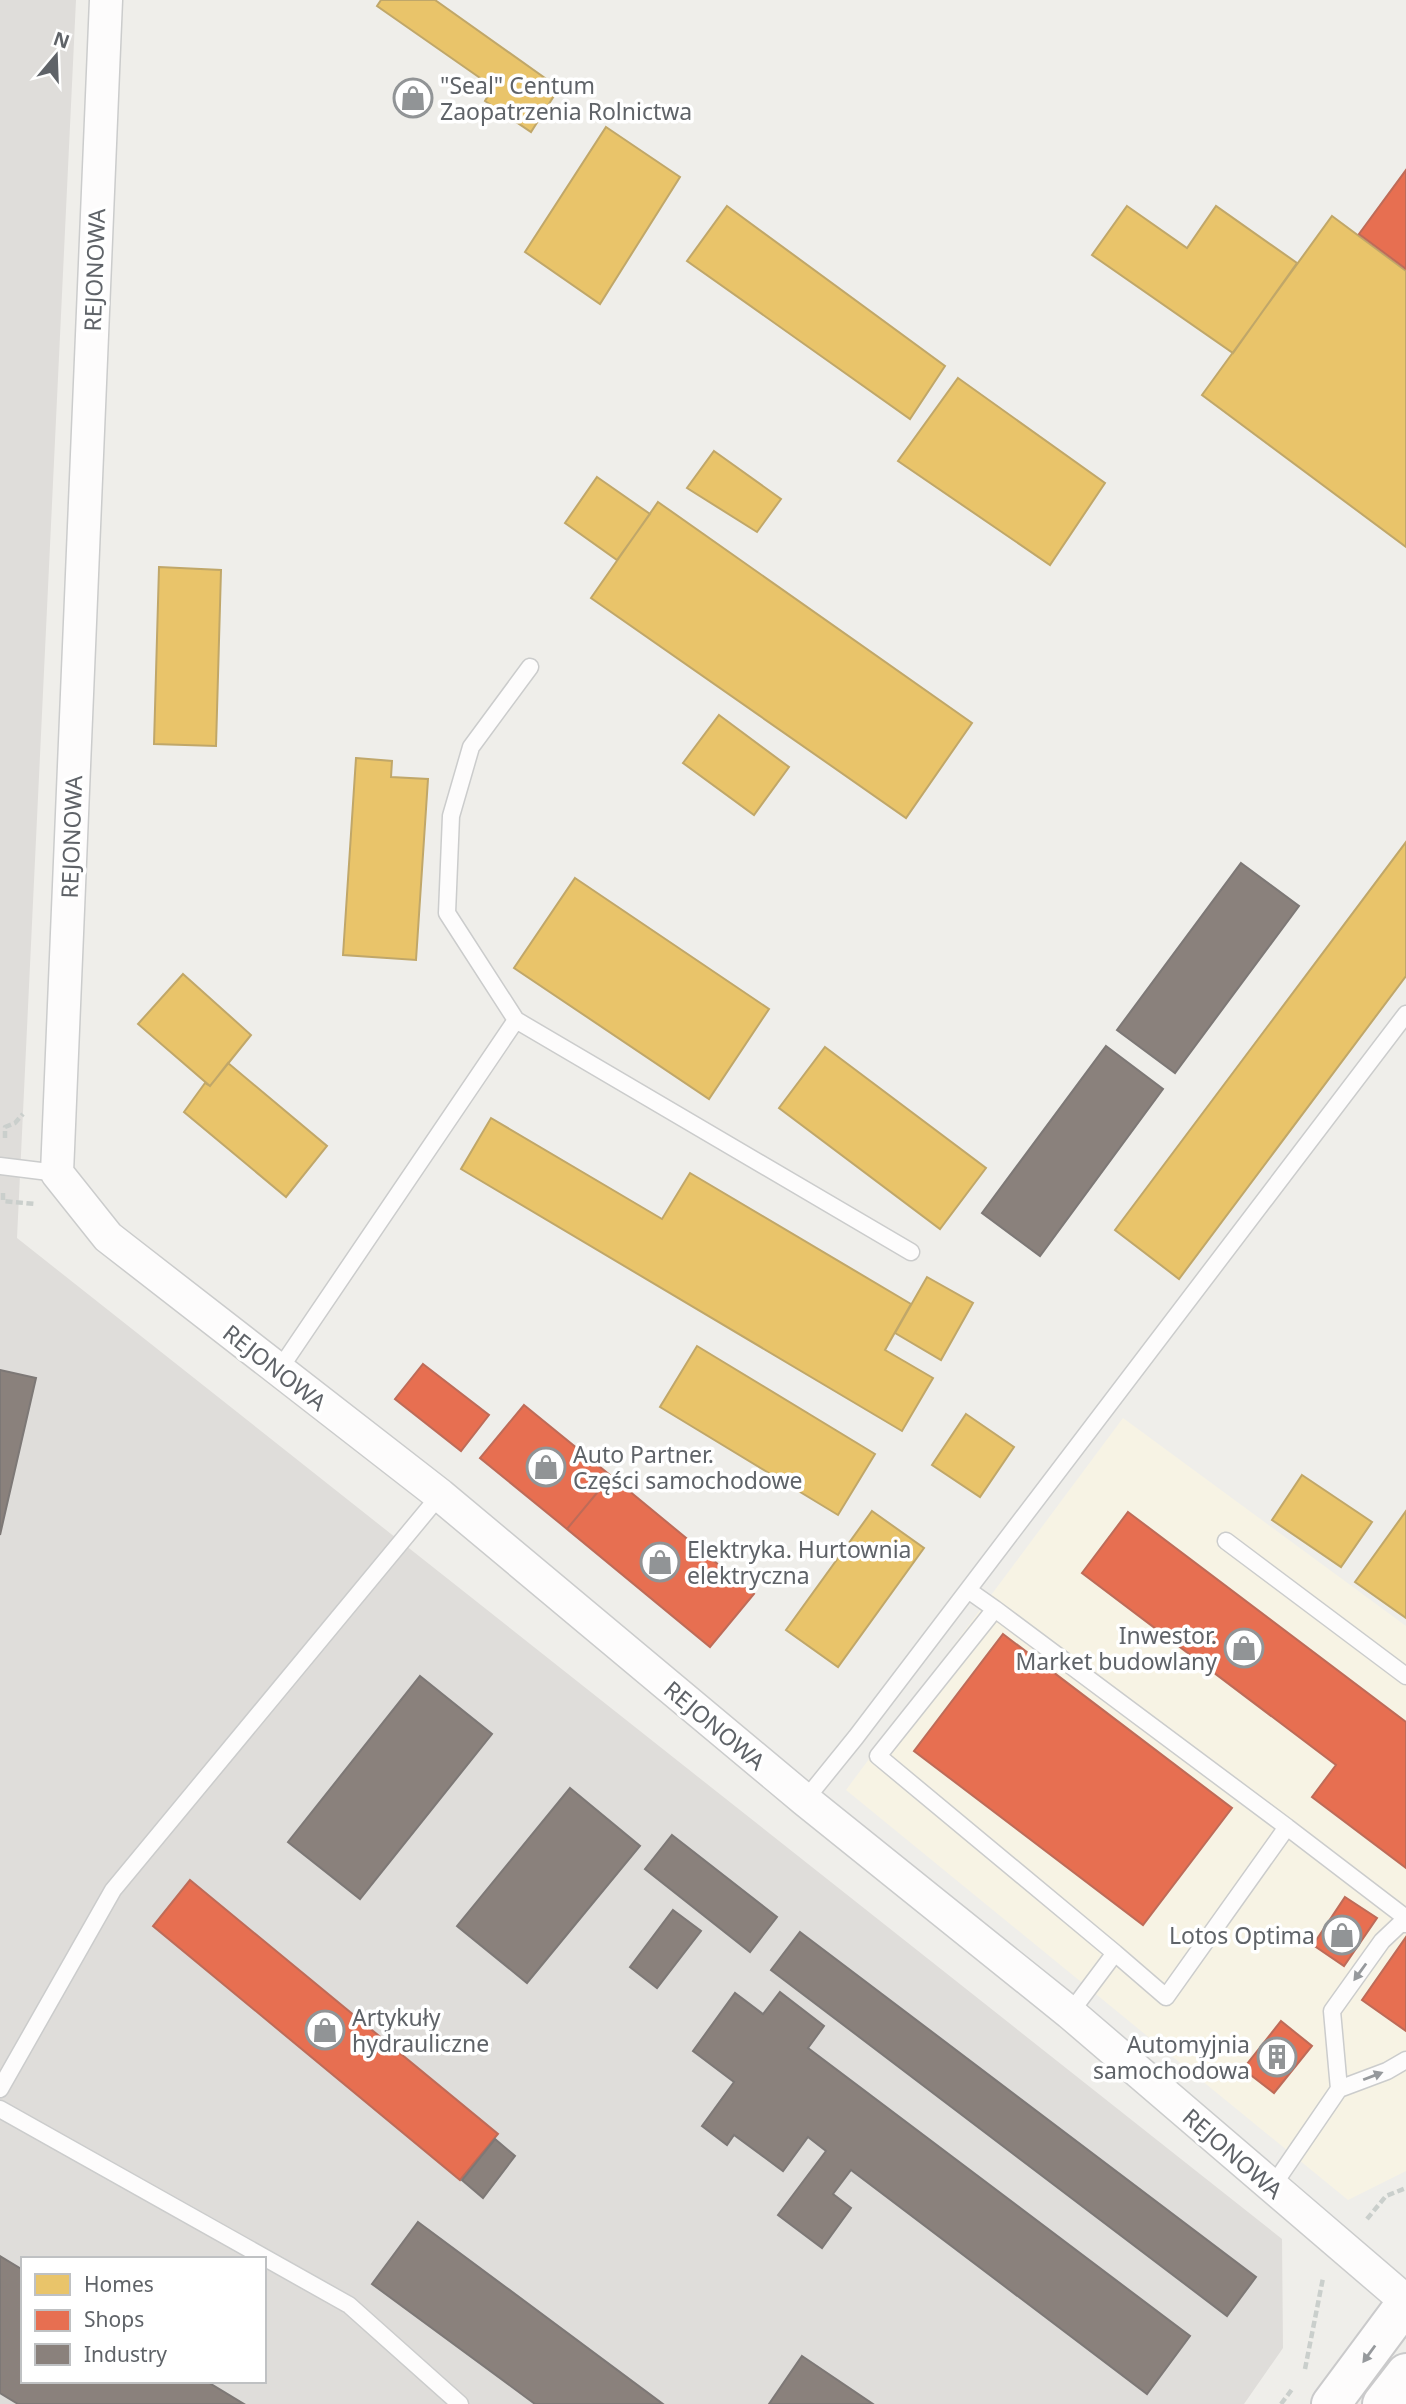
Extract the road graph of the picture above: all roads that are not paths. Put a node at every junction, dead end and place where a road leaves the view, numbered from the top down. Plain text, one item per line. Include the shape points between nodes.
1 (106, 0) edge
2 (530, 667) dead end
3 (1406, 1014) edge
4 (516, 1020) junction
5 (0, 1166) edge
6 (57, 1173) junction
7 (911, 1252) dead end
8 (279, 1370) junction
9 (440, 1495) junction
10 (1226, 1541) dead end
11 (968, 1590) junction
12 (995, 1609) junction
13 (1406, 1676) edge
14 (805, 1800) junction
15 (1287, 1827) junction
16 (1406, 1918) edge
17 (1406, 1924) edge
18 (1115, 1953) junction
19 (1070, 2013) junction
20 (1406, 2060) edge
21 (0, 2089) edge
22 (1339, 2090) junction
23 (0, 2109) edge
24 (1272, 2187) junction
25 (264, 2257) edge
26 (266, 2258) edge
27 (1406, 2302) edge
28 (1406, 2373) edge
29 (460, 2404) edge
30 (1331, 2404) edge
31 (1382, 2404) edge

1 - 6 street, REJONOWA
2 - 4 lane via 471,747 451,816 447,913
3 - 11 lane
4 - 7 lane
4 - 8 lane
5 - 6 lane
6 - 8 street, REJONOWA via 108,1237
8 - 9 street, REJONOWA
9 - 14 street, REJONOWA
9 - 21 lane via 113,1890
10 - 13 lane
11 - 12 lane
11 - 14 lane
12 - 15 lane
12 - 18 lane via 878,1756
14 - 19 street, REJONOWA
15 - 16 lane
15 - 18 lane via 1166,1997
17 -> 22 lane via 1382,1941 1332,2011
18 - 19 lane
19 - 24 street, REJONOWA
22 -> 20 lane
22 - 24 lane
23 - 25 lane
24 - 27 street, REJONOWA
26 - 29 lane via 349,2305
27 -> 30 main road
28 - 31 main road

